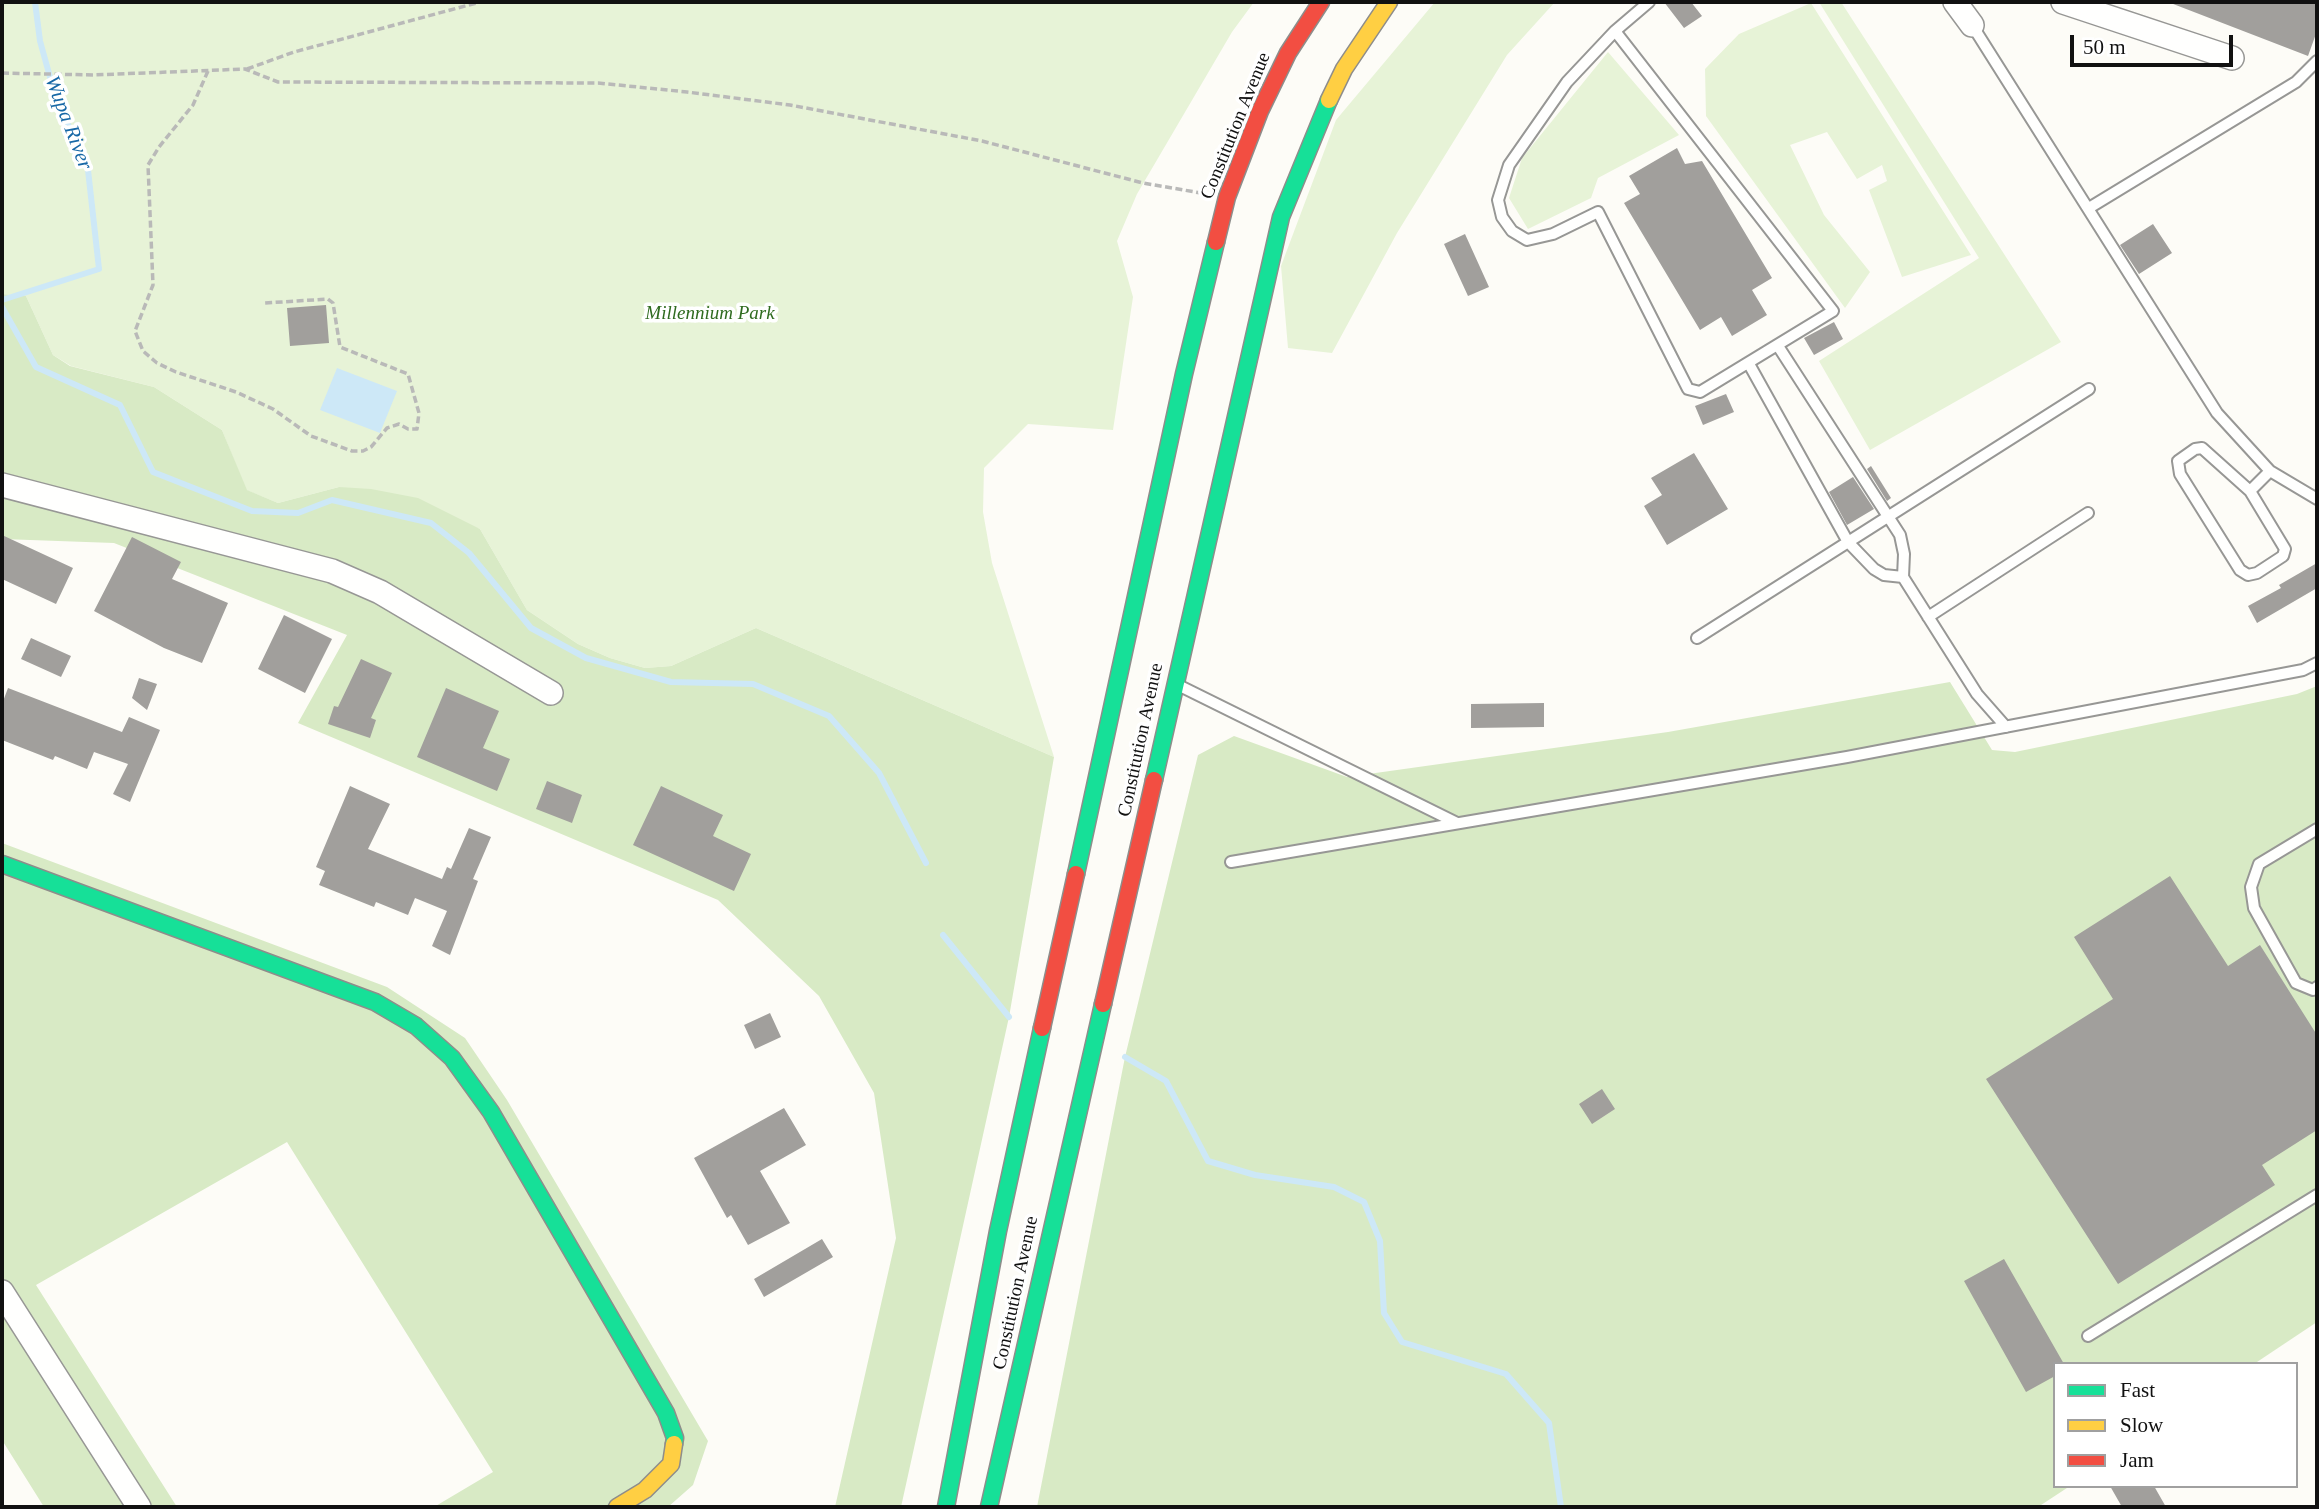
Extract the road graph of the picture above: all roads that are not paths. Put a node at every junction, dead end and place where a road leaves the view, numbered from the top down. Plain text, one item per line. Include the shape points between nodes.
1 (1321, 2) edge
2 (1388, 2) edge
3 (1649, 2) edge
4 (1955, 2) edge
5 (2063, 2) edge
6 (1972, 25) joint
7 (1615, 31) junction
8 (2232, 58) dead end
9 (2317, 61) edge
10 (2089, 208) junction
11 (1778, 346) junction
12 (1749, 364) junction
13 (2089, 388) dead end
14 (2270, 471) junction
15 (2, 485) edge
16 (2250, 491) junction
17 (2317, 499) edge
18 (2088, 513) dead end
19 (1889, 516) junction
20 (1848, 542) junction
21 (1903, 577) junction
22 (1928, 617) junction
23 (1697, 638) dead end
24 (2317, 663) edge
25 (1174, 683) junction
26 (551, 693) dead end
27 (2006, 727) junction
28 (1458, 823) junction
29 (2317, 829) edge
30 (1231, 862) dead end
31 (2, 864) edge
32 (2317, 987) edge
33 (2317, 1195) edge
34 (2, 1292) edge
35 (2088, 1336) dead end
36 (946, 1502) edge
37 (139, 1507) edge
38 (617, 1507) edge
39 (989, 1507) edge

1 - 36 main road, Constitution Avenue via 1282,65 1227,197 1184,374 998,1231
2 - 25 main road, Constitution Avenue via 1345,69 1312,136 1281,217
3 - 7 lane
4 - 6 street
5 - 8 street
6 - 10 lane
7 - 11 lane via 1833,311
7 - 12 lane via 1567,82 1509,165 1498,200 1502,217 1527,240 1553,234 1598,212 1688,388 1700,392
9 - 10 lane via 2296,82
10 - 14 lane via 2217,413
11 - 12 lane
11 - 19 lane
12 - 20 lane
13 - 19 lane
14 - 16 lane
14 - 17 lane
15 - 26 street via 332,570 380,592
16 - 16 lane via 2285,549 2284,556 2248,575 2240,570 2180,474 2178,461 2202,448
18 - 22 lane
19 - 20 lane
19 - 21 lane via 1905,554
20 - 21 lane via 1874,569
20 - 23 lane
21 - 22 lane
22 - 27 lane via 1977,694
24 - 27 lane via 2302,670
25 - 28 lane
25 - 39 main road, Constitution Avenue
27 - 28 lane
28 - 30 lane
29 - 32 lane via 2259,864 2251,887 2254,908 2296,983 2313,990
31 - 38 main road via 375,1002 415,1026 453,1058 491,1112 666,1413 675,1438 671,1464 645,1490
33 - 35 lane
34 - 37 street

